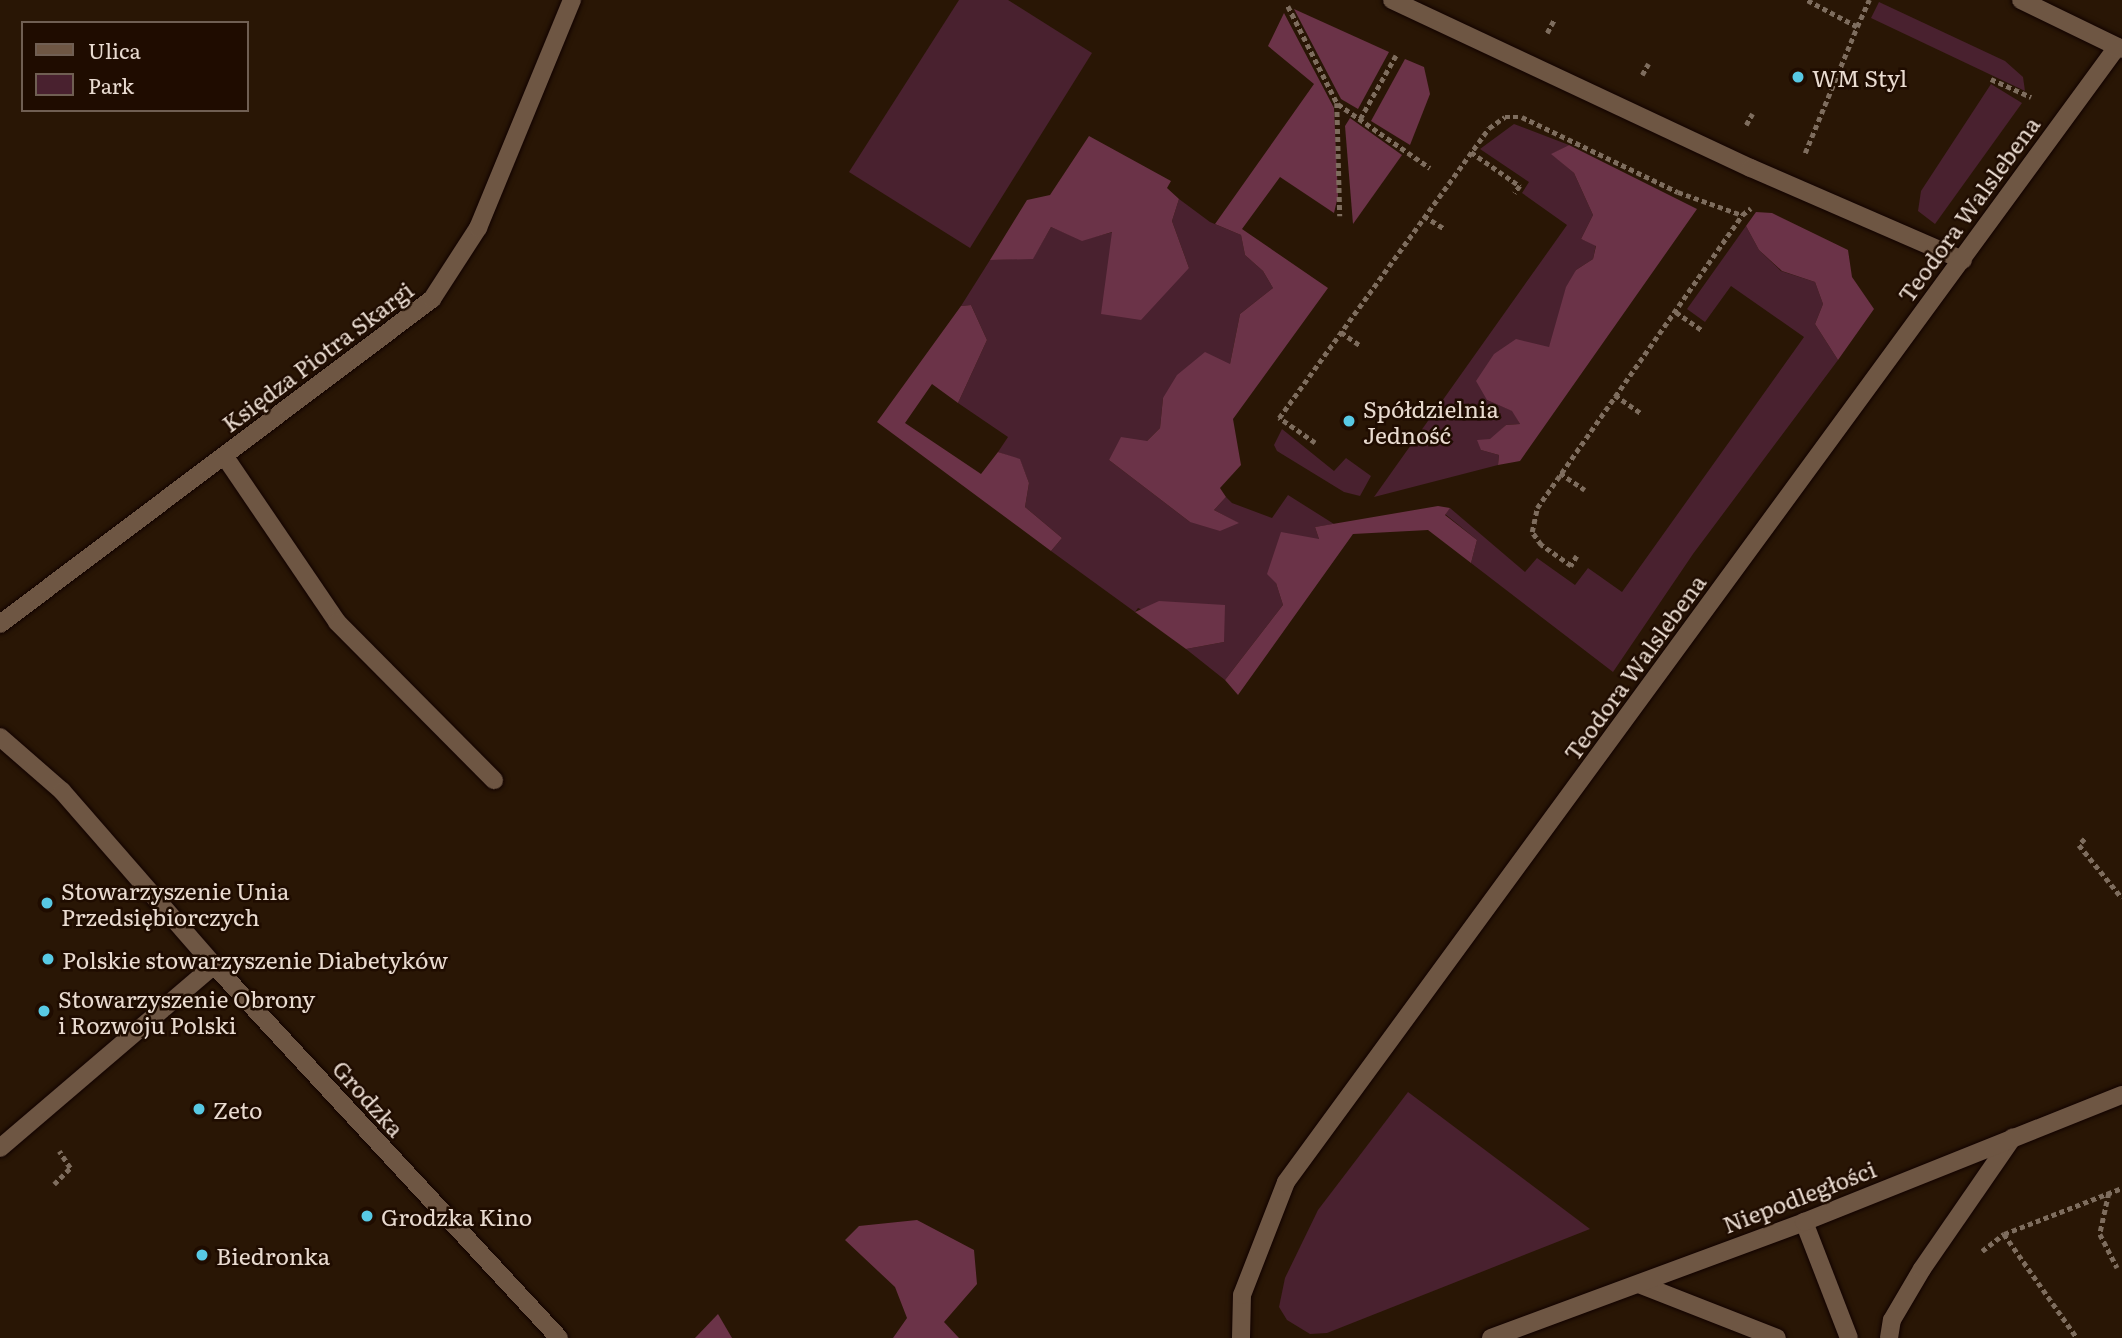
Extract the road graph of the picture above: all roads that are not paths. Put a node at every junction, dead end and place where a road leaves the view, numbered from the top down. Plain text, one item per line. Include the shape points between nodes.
1 (572, 0) edge
2 (1392, 0) edge
3 (2021, 0) edge
4 (2120, 48) edge
5 (1963, 260) junction
6 (225, 457) junction
7 (0, 624) edge
8 (0, 737) edge
9 (494, 780) dead end
10 (214, 965) junction
11 (2122, 1095) edge
12 (2013, 1137) junction
13 (0, 1148) edge
14 (1804, 1222) junction
15 (1639, 1284) junction
16 (559, 1338) edge
17 (1241, 1338) edge
18 (1491, 1338) edge
19 (1777, 1338) edge
20 (1849, 1338) edge
21 (1889, 1338) edge

1 - 6 street, Księdza Piotra Skargi via 478,228 432,299
2 - 5 street via 1751,168
3 - 4 street
4 - 5 street, Teodora Walslebena
5 - 17 street, Teodora Walslebena via 1286,1182 1241,1295
6 - 7 street, Księdza Piotra Skargi
6 - 9 street via 337,622
8 - 10 street, Grodzka via 62,791
10 - 13 street
10 - 16 street, Grodzka
11 - 12 street, Niepodległości
12 - 14 street, Niepodległości
12 - 21 street via 1922,1269 1892,1320
14 - 15 street, Niepodległości
14 - 20 street
15 - 18 street, Niepodległości
15 - 19 street

